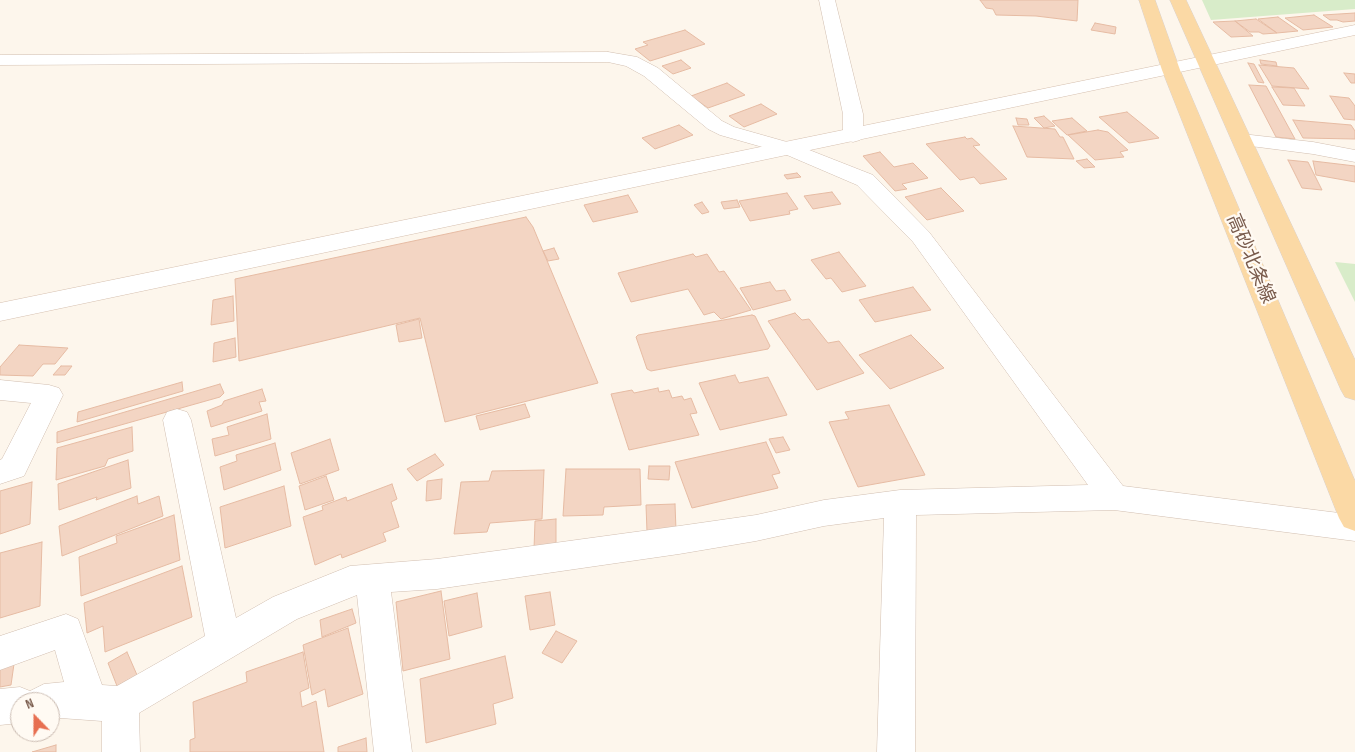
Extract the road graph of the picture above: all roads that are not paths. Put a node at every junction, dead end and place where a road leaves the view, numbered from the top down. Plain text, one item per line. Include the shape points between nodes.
1 (827, 0) edge
2 (1147, 0) edge
3 (1178, 0) edge
4 (1355, 30) edge
5 (0, 60) edge
6 (1207, 62) junction
7 (1171, 70) junction
8 (854, 136) junction
9 (1242, 140) junction
10 (787, 148) junction
11 (1355, 156) edge
12 (0, 312) edge
13 (0, 390) edge
14 (1355, 390) edge
15 (177, 420) dead end
16 (0, 472) edge
17 (1114, 497) junction
18 (900, 504) junction
19 (1355, 518) edge
20 (1355, 528) edge
21 (372, 579) junction
22 (224, 644) junction
23 (0, 653) edge
24 (60, 700) edge
25 (104, 703) junction
26 (121, 752) edge
27 (393, 752) edge
28 (896, 752) edge

1 - 8 street via 853,114
2 - 7 main road, 高砂北条線
3 - 6 main road
4 - 6 street
5 - 10 street via 608,57 631,61 651,72 715,125
6 - 7 street
6 - 9 main road
7 - 8 street
7 - 19 main road, 高砂北条線
8 - 10 street
9 - 11 street
9 - 14 main road
10 - 12 street
10 - 17 street via 865,180 920,237
13 - 16 street via 49,395 13,468
15 - 22 street
17 - 18 street
17 - 20 street
18 - 21 street via 824,513 679,540 436,574
18 - 28 street
21 - 22 street via 350,581 285,608
21 - 27 street
22 - 25 street
23 - 25 street via 66,630
24 - 25 street
25 - 26 street

